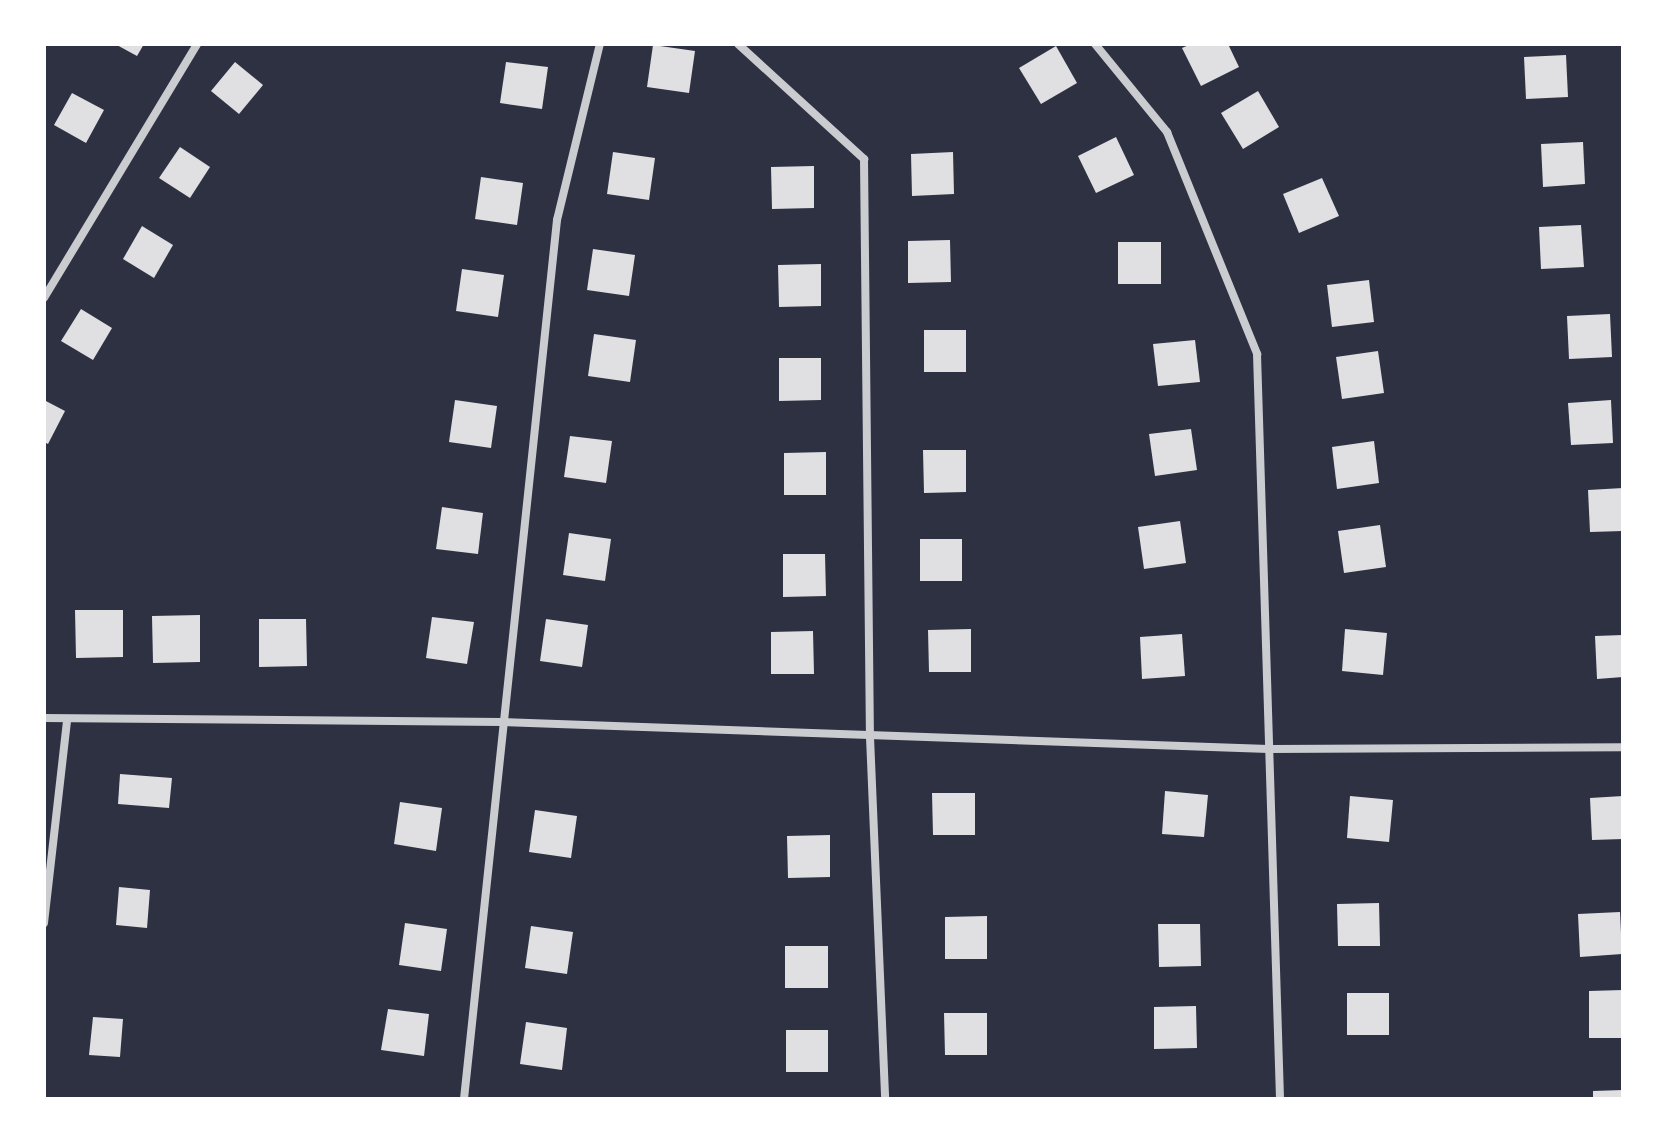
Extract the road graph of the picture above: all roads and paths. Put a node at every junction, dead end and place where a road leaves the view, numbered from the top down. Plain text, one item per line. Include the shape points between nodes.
1 (197, 44) edge
2 (600, 44) edge
3 (738, 44) edge
4 (1095, 44) edge
5 (44, 298) edge
6 (44, 718) edge
7 (67, 722) junction
8 (502, 722) junction
9 (870, 737) junction
10 (1623, 747) edge
11 (1269, 749) junction
12 (44, 923) edge
13 (464, 1099) edge
14 (885, 1099) edge
15 (1280, 1099) edge

1 - 5 street
2 - 8 street via 557,220
3 - 9 street via 864,159
4 - 11 street via 1167,132 1257,354
6 - 7 street
7 - 8 street
7 - 12 street
8 - 9 street
8 - 13 street
9 - 11 street
9 - 14 street
10 - 11 street
11 - 15 street

